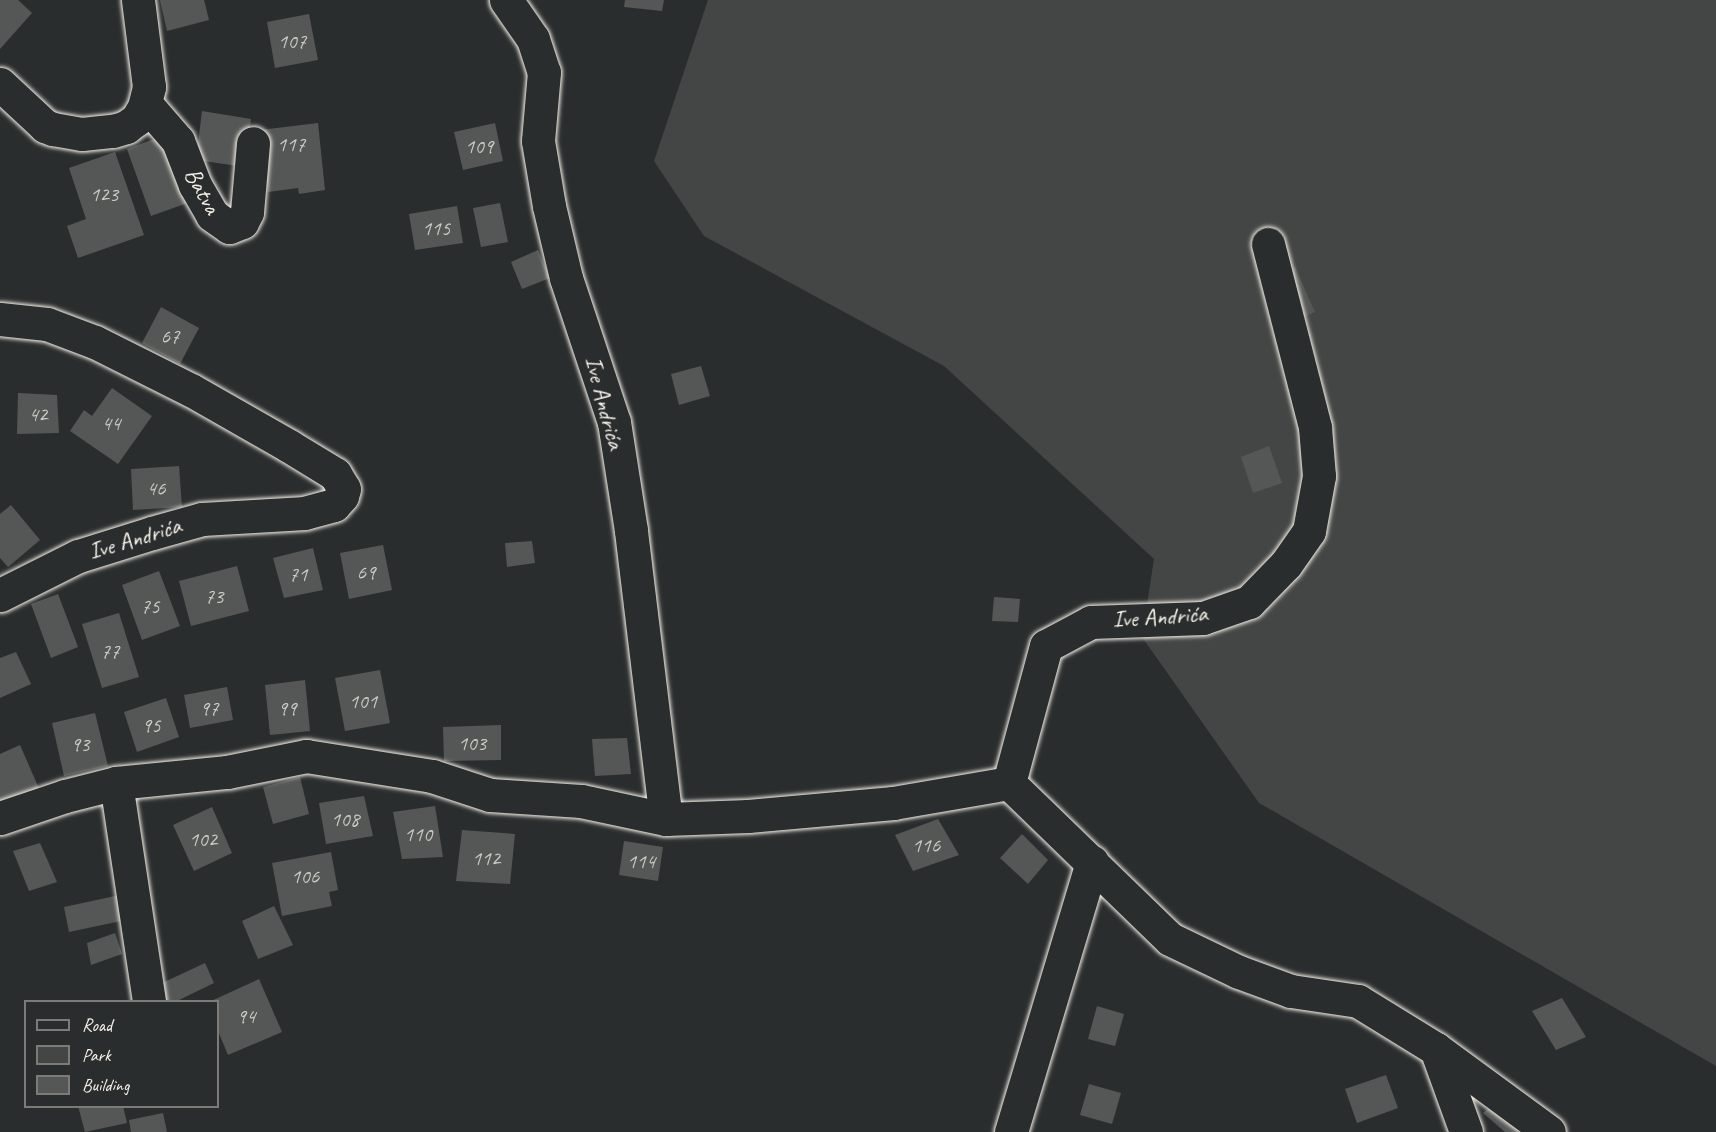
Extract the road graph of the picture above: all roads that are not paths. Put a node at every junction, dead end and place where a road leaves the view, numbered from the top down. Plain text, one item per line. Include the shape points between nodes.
1 (138, 0) edge
2 (506, 0) edge
3 (0, 84) edge
4 (146, 104) junction
5 (253, 143) dead end
6 (1268, 244) dead end
7 (0, 319) edge
8 (0, 595) edge
9 (116, 783) junction
10 (1009, 783) junction
11 (0, 818) edge
12 (666, 819) junction
13 (1092, 862) junction
14 (149, 1000) edge
15 (1436, 1049) junction
16 (1011, 1132) edge
17 (1466, 1132) edge
18 (1549, 1132) edge

1 - 4 street via 149,87
2 - 12 street, Ive Andrića via 532,39 544,72 538,141 549,206 566,278 614,422
3 - 4 street via 45,126 69,133 100,133 126,126 137,119
4 - 5 street, Batva via 178,141 212,215 229,227 242,222 248,212
6 - 10 street, Ive Andrića via 1315,427 1319,476 1309,531 1286,564 1249,602 1203,618 1091,622 1046,646
7 - 8 street, Ive Andrića via 47,324 95,342 191,390 289,446 335,474 344,489 334,505 305,513 202,519 78,556
9 - 11 street
9 - 12 street via 227,772 306,756 432,776 490,795 581,801
9 - 14 street
10 - 12 street via 893,803
10 - 13 street
13 - 15 street via 1170,939 1239,972 1291,991 1358,1001
13 - 16 street
15 - 17 street
15 - 18 street

